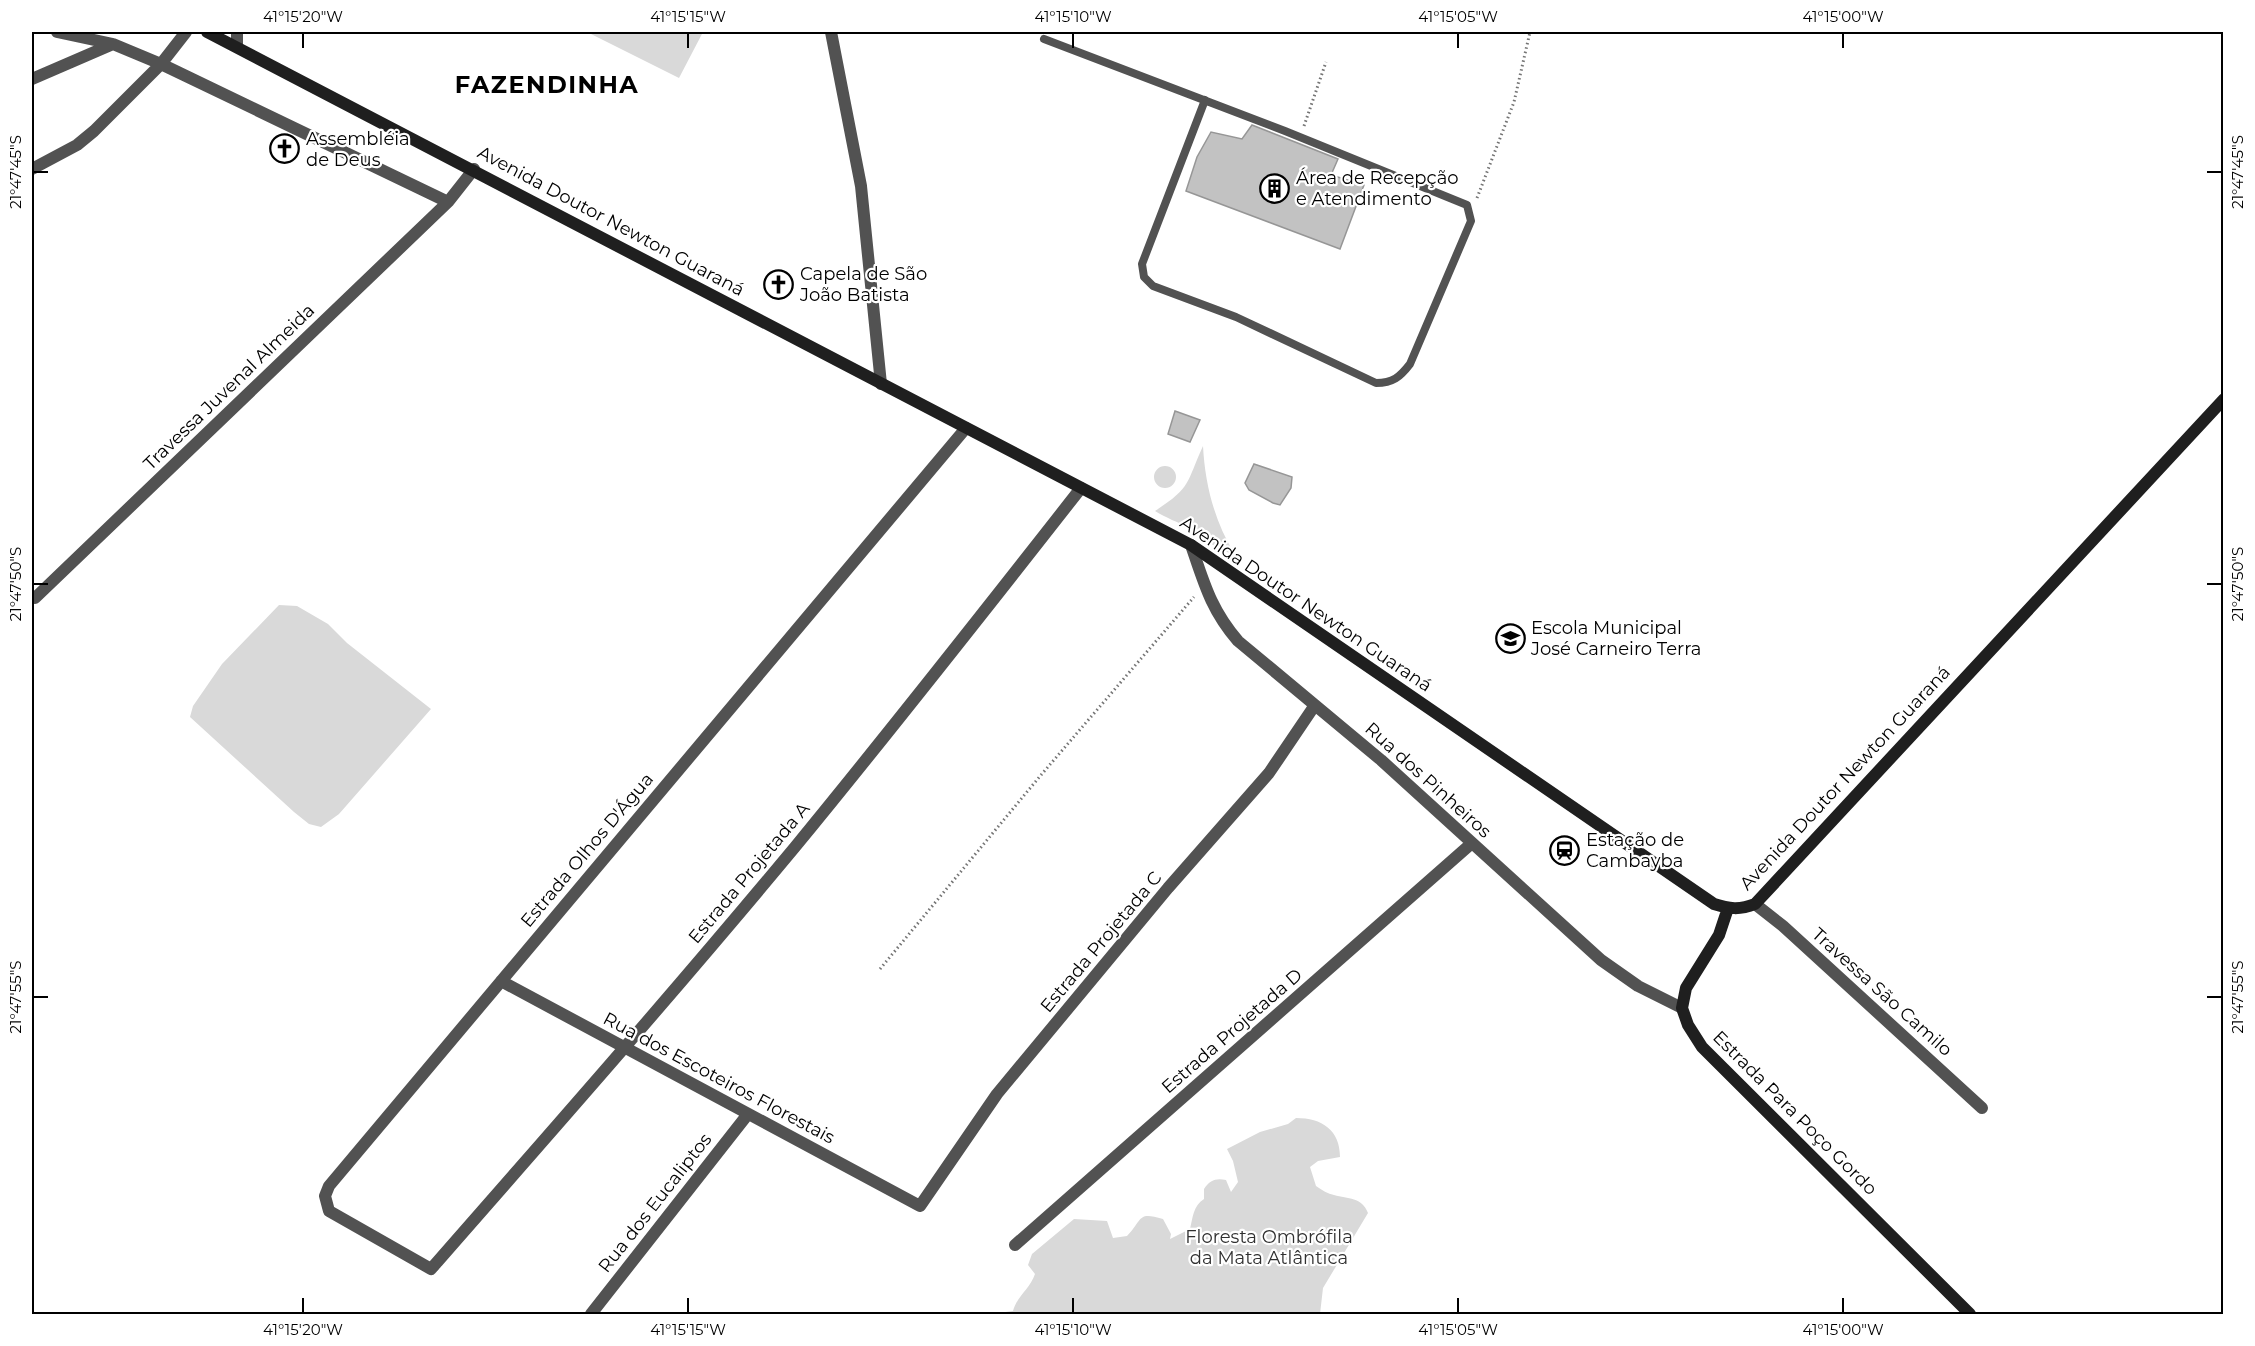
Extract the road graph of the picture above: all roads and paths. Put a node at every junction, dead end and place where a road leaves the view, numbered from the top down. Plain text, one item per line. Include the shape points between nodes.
1 (57, 32) edge
2 (186, 32) edge
3 (207, 32) edge
4 (237, 32) edge
5 (831, 32) edge
6 (1530, 32) edge
7 (1044, 39) dead end
8 (113, 44) junction
9 (237, 46) junction
10 (1326, 62) dead end
11 (161, 64) junction
12 (32, 79) edge
13 (1205, 100) junction
14 (1300, 137) junction
15 (32, 169) edge
16 (474, 169) junction
17 (448, 202) junction
18 (1471, 214) junction
19 (881, 384) junction
20 (2223, 399) edge
21 (966, 428) junction
22 (1082, 488) junction
23 (1191, 545) junction
24 (1204, 585) junction
25 (35, 598) dead end
26 (1315, 705) junction
27 (1472, 843) junction
28 (1755, 904) junction
29 (1728, 908) junction
30 (880, 969) dead end
31 (501, 981) junction
32 (1682, 1008) junction
33 (625, 1048) junction
34 (1982, 1108) dead end
35 (748, 1114) junction
36 (920, 1206) joint
37 (1015, 1245) dead end
38 (431, 1269) joint
39 (591, 1314) edge
40 (1970, 1314) edge

1 - 8 street
2 - 11 street
3 - 9 main road, Avenida Doutor Newton Guaraná
4 - 9 street
5 - 19 street via 861,186
6 - 18 path via 1514,102
7 - 13 lane
8 - 11 street
8 - 12 street
9 - 16 main road, Avenida Doutor Newton Guaraná
10 - 14 path
11 - 15 street via 77,145
11 - 17 street
13 - 14 lane
13 - 18 lane via 1142,264 1144,277 1153,286 1236,317 1376,383 1389,383 1410,364
14 - 18 lane via 1458,200 1467,205
16 - 17 street, Travessa Juvenal Almeida
16 - 19 main road, Avenida Doutor Newton Guaraná
17 - 25 street, Travessa Juvenal Almeida
19 - 21 main road, Avenida Doutor Newton Guaraná
20 - 28 main road, Avenida Doutor Newton Guaraná
21 - 22 main road, Avenida Doutor Newton Guaraná
21 - 31 street, Estrada Olhos D'Água
22 - 23 main road, Avenida Doutor Newton Guaraná
22 - 33 street, Estrada Projetada A via 796,846
23 - 24 street, Rua dos Pinheiros
23 - 29 main road, Avenida Doutor Newton Guaraná via 1714,904
24 - 26 street, Rua dos Pinheiros via 1222,622 1238,641
24 - 30 path
26 - 27 street, Rua dos Pinheiros
26 - 36 street, Estrada Projetada C via 1269,773 997,1094
27 - 32 street, Rua dos Pinheiros via 1601,960 1638,986
27 - 37 street, Estrada Projetada D
28 - 29 main road, Avenida Doutor Newton Guaraná
28 - 34 street, Travessa São Camilo
29 - 32 main road via 1719,934 1686,988
31 - 33 street, Rua dos Escoteiros Florestais
31 - 38 street, Estrada Olhos D'Água via 328,1186 325,1196 329,1211
32 - 40 main road, Estrada Para Poço Gordo via 1702,1047
33 - 35 street, Rua dos Escoteiros Florestais
33 - 38 street, Estrada Projetada A
35 - 36 street, Rua dos Escoteiros Florestais
35 - 39 street, Rua dos Eucaliptos

